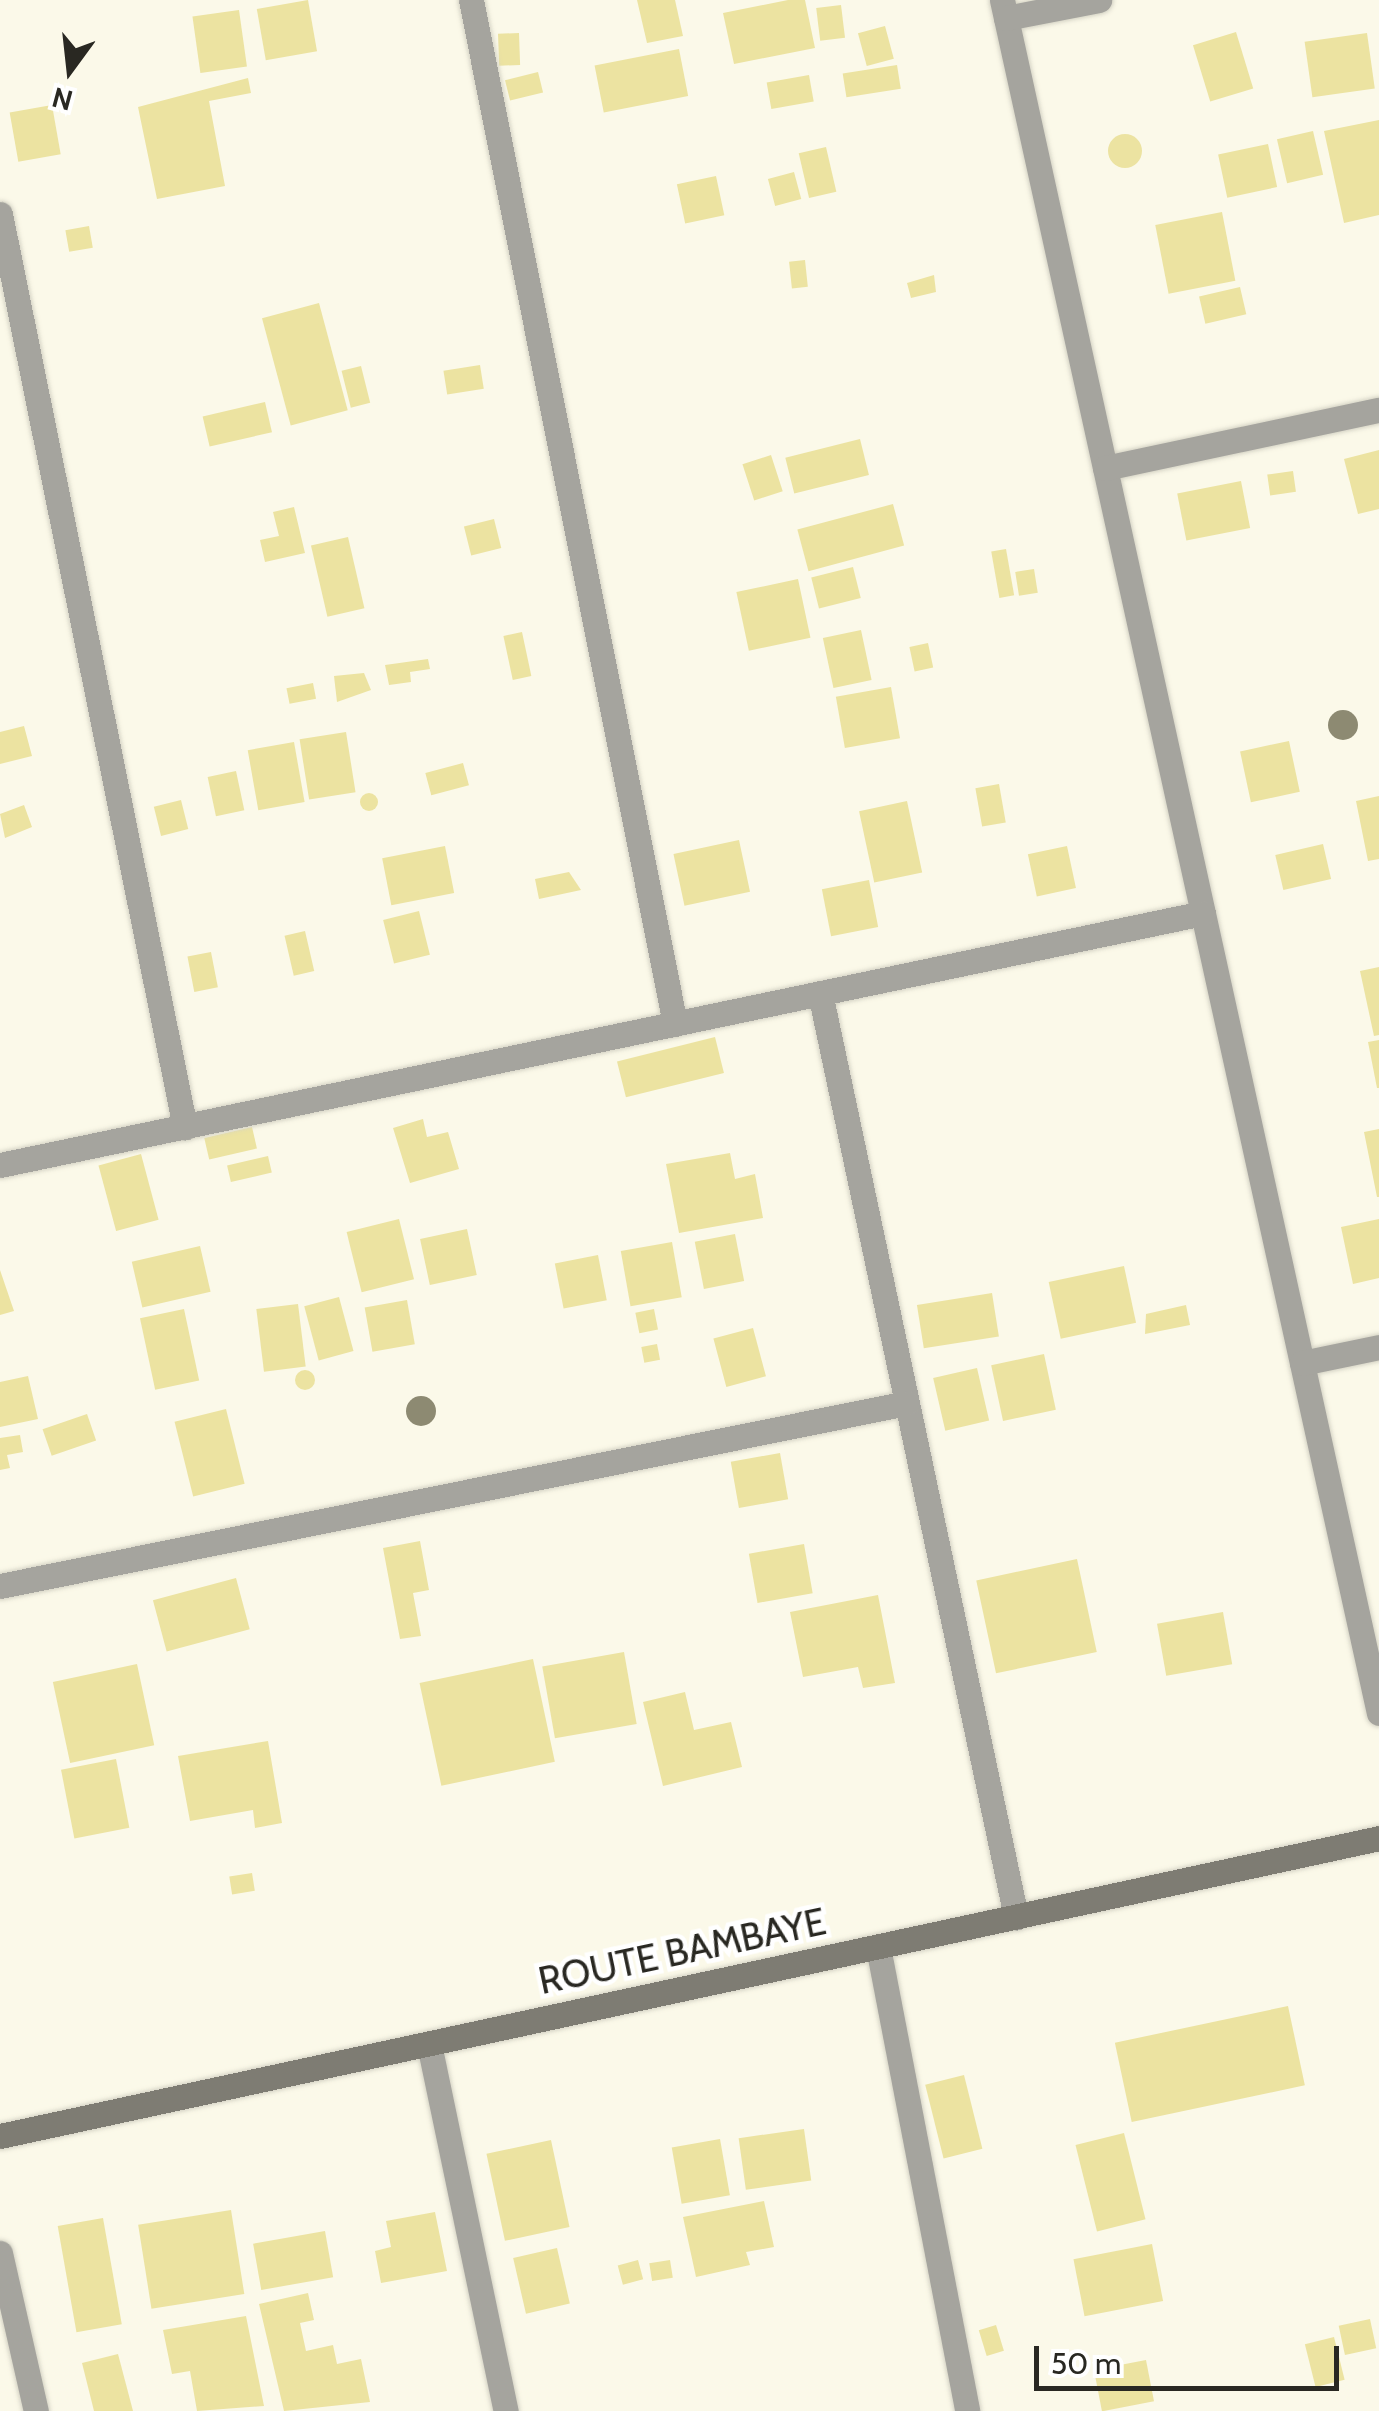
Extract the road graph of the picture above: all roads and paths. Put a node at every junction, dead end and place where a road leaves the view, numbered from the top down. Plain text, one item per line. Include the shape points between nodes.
1 (471, 0) edge
2 (1099, 0) edge
3 (1004, 9) edge
4 (0, 214) edge
5 (1379, 410) edge
6 (1104, 468) junction
7 (1203, 914) junction
8 (820, 993) junction
9 (675, 1024) junction
10 (185, 1127) junction
11 (0, 1166) edge
12 (1379, 1347) edge
13 (1302, 1363) junction
14 (907, 1403) junction
15 (0, 1586) edge
16 (1379, 1713) edge
17 (1379, 1838) edge
18 (1016, 1917) junction
19 (878, 1946) junction
20 (429, 2044) junction
21 (0, 2136) edge
22 (0, 2253) edge
23 (36, 2411) edge
24 (506, 2411) edge
25 (967, 2411) edge

1 - 9 street
2 - 3 street
3 - 6 street
4 - 10 street
5 - 6 street
6 - 7 street
7 - 8 street
7 - 13 street
8 - 9 street
8 - 14 street
9 - 10 street
10 - 11 street
12 - 13 street
13 - 16 street
14 - 15 street
14 - 18 street
17 - 18 street, ROUTE BAMBAYE
18 - 19 street, ROUTE BAMBAYE
19 - 20 street, ROUTE BAMBAYE
19 - 25 street
20 - 21 street, ROUTE BAMBAYE
20 - 24 street
22 - 23 street

